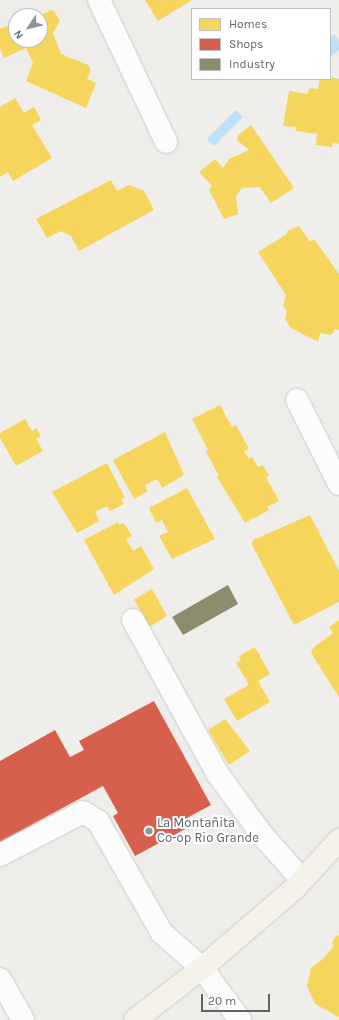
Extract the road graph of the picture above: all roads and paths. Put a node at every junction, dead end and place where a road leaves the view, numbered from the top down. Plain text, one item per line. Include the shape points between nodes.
1 (99, 0) edge
2 (166, 142) dead end
3 (297, 400) dead end
4 (339, 484) edge
5 (133, 620) dead end
6 (339, 840) edge
7 (0, 855) edge
8 (302, 880) junction
9 (202, 968) junction
10 (0, 979) edge
11 (23, 1020) edge
12 (135, 1020) edge
13 (240, 1020) edge

1 - 2 street
3 - 4 street
5 - 8 street via 217,773 263,836
6 - 8 main road
7 - 9 street via 83,812 98,821 162,933
8 - 9 main road
9 - 12 main road
9 - 13 street
10 - 11 street

